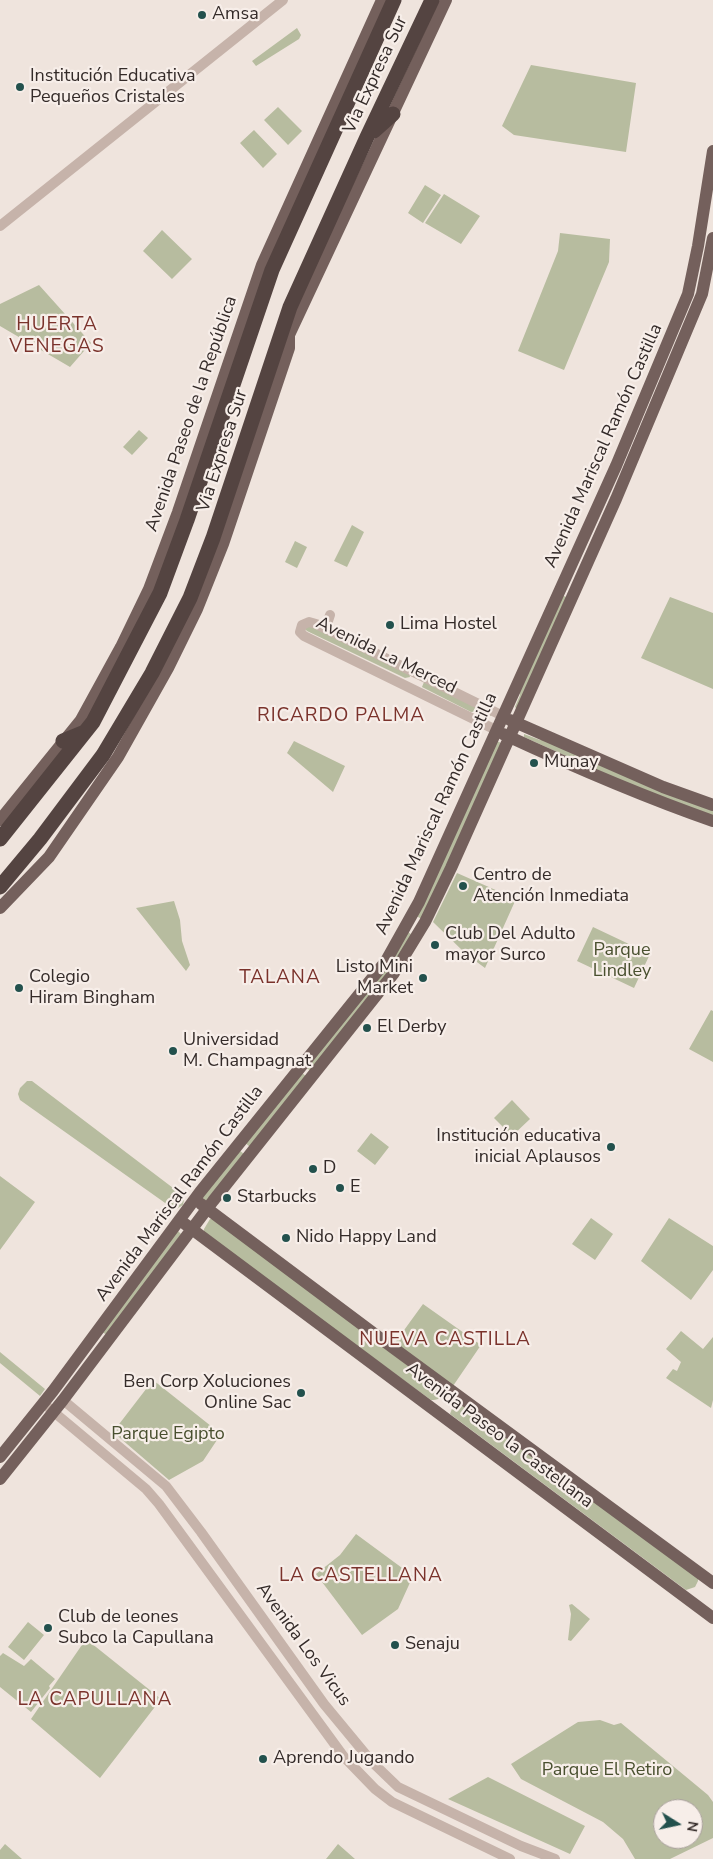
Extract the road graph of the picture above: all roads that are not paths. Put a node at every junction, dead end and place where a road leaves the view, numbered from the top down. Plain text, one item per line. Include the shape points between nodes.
1 (283, 0) edge
2 (382, 0) edge
3 (394, 0) edge
4 (432, 0) edge
5 (446, 0) edge
6 (341, 91) junction
7 (393, 114) junction
8 (337, 125) junction
9 (367, 137) junction
10 (713, 152) edge
11 (0, 226) edge
12 (713, 238) edge
13 (560, 590) junction
14 (573, 596) junction
15 (330, 615) dead end
16 (322, 627) junction
17 (160, 656) junction
18 (420, 676) junction
19 (157, 688) junction
20 (414, 689) junction
21 (503, 716) junction
22 (516, 723) junction
23 (496, 730) junction
24 (86, 731) junction
25 (510, 737) junction
26 (63, 741) junction
27 (713, 805) edge
28 (0, 820) edge
29 (713, 821) edge
30 (0, 839) edge
31 (0, 887) edge
32 (0, 908) edge
33 (409, 920) junction
34 (422, 927) junction
35 (195, 1199) junction
36 (207, 1208) junction
37 (179, 1220) junction
38 (192, 1229) junction
39 (63, 1400) junction
40 (43, 1403) junction
41 (54, 1412) junction
42 (0, 1457) edge
43 (0, 1479) edge
44 (713, 1583) edge
45 (713, 1618) edge
46 (510, 1859) edge
47 (554, 1859) edge

1 - 11 street
2 - 6 main road, Avenida Paseo de la República
3 - 8 highway, Via Expresa Sur
4 - 9 highway, Via Expresa Sur
5 - 7 main road
6 - 8 highway
6 - 26 main road, Avenida Paseo de la República via 262,265 149,588 80,720
7 - 9 highway
7 - 19 main road via 289,335 289,348 223,544 197,609
8 - 24 highway, Via Expresa Sur via 272,270 160,593
9 - 17 highway, Via Expresa Sur via 290,307 213,538 190,598
10 - 13 main road, Avenida Mariscal Ramón Castilla via 688,294
12 - 14 main road, Avenida Mariscal Ramón Castilla via 702,294
13 - 14 main road
13 - 21 main road, Avenida Mariscal Ramón Castilla
14 - 22 main road, Avenida Mariscal Ramón Castilla
15 - 16 street
16 - 18 street, Avenida La Merced
16 - 20 street, Avenida La Merced via 309,622 302,625 300,632
17 - 19 highway
17 - 31 highway, Via Expresa Sur via 103,755
18 - 20 street
18 - 21 street, Avenida La Merced
19 - 32 main road via 118,757 49,857
20 - 23 street, Avenida La Merced
21 - 22 main road, Avenida La Merced
21 - 23 main road, Avenida Mariscal Ramón Castilla
22 - 25 main road, Avenida Mariscal Ramón Castilla
22 - 27 main road, Avenida La Merced via 663,788
23 - 25 main road, Avenida La Merced
23 - 33 main road, Avenida Mariscal Ramón Castilla
24 - 26 highway
24 - 30 highway, Via Expresa Sur
25 - 29 main road, Avenida La Merced via 658,802
25 - 34 main road, Avenida Mariscal Ramón Castilla
26 - 28 main road, Avenida Paseo de la República
33 - 34 main road
33 - 35 main road, Avenida Mariscal Ramón Castilla via 386,961
34 - 36 main road, Avenida Mariscal Ramón Castilla via 394,973
35 - 36 main road, Avenida Paseo la Castellana
35 - 37 main road, Avenida Mariscal Ramón Castilla
36 - 38 main road, Avenida Mariscal Ramón Castilla
36 - 44 main road, Avenida Paseo la Castellana
37 - 38 main road, Avenida Paseo la Castellana
37 - 40 main road, Avenida Mariscal Ramón Castilla
38 - 39 main road, Avenida Mariscal Ramón Castilla
38 - 45 main road, Avenida Paseo la Castellana
39 - 41 main road, Avenida Mariscal Ramón Castilla
39 - 47 street, Avenida Los Vicus via 166,1486 324,1704 372,1762 398,1787
40 - 41 street, Avenida Los Vicus
40 - 42 main road, Avenida Mariscal Ramón Castilla
41 - 43 main road, Avenida Mariscal Ramón Castilla
41 - 46 street, Avenida Los Vicus via 160,1504 344,1756 375,1789 406,1809

